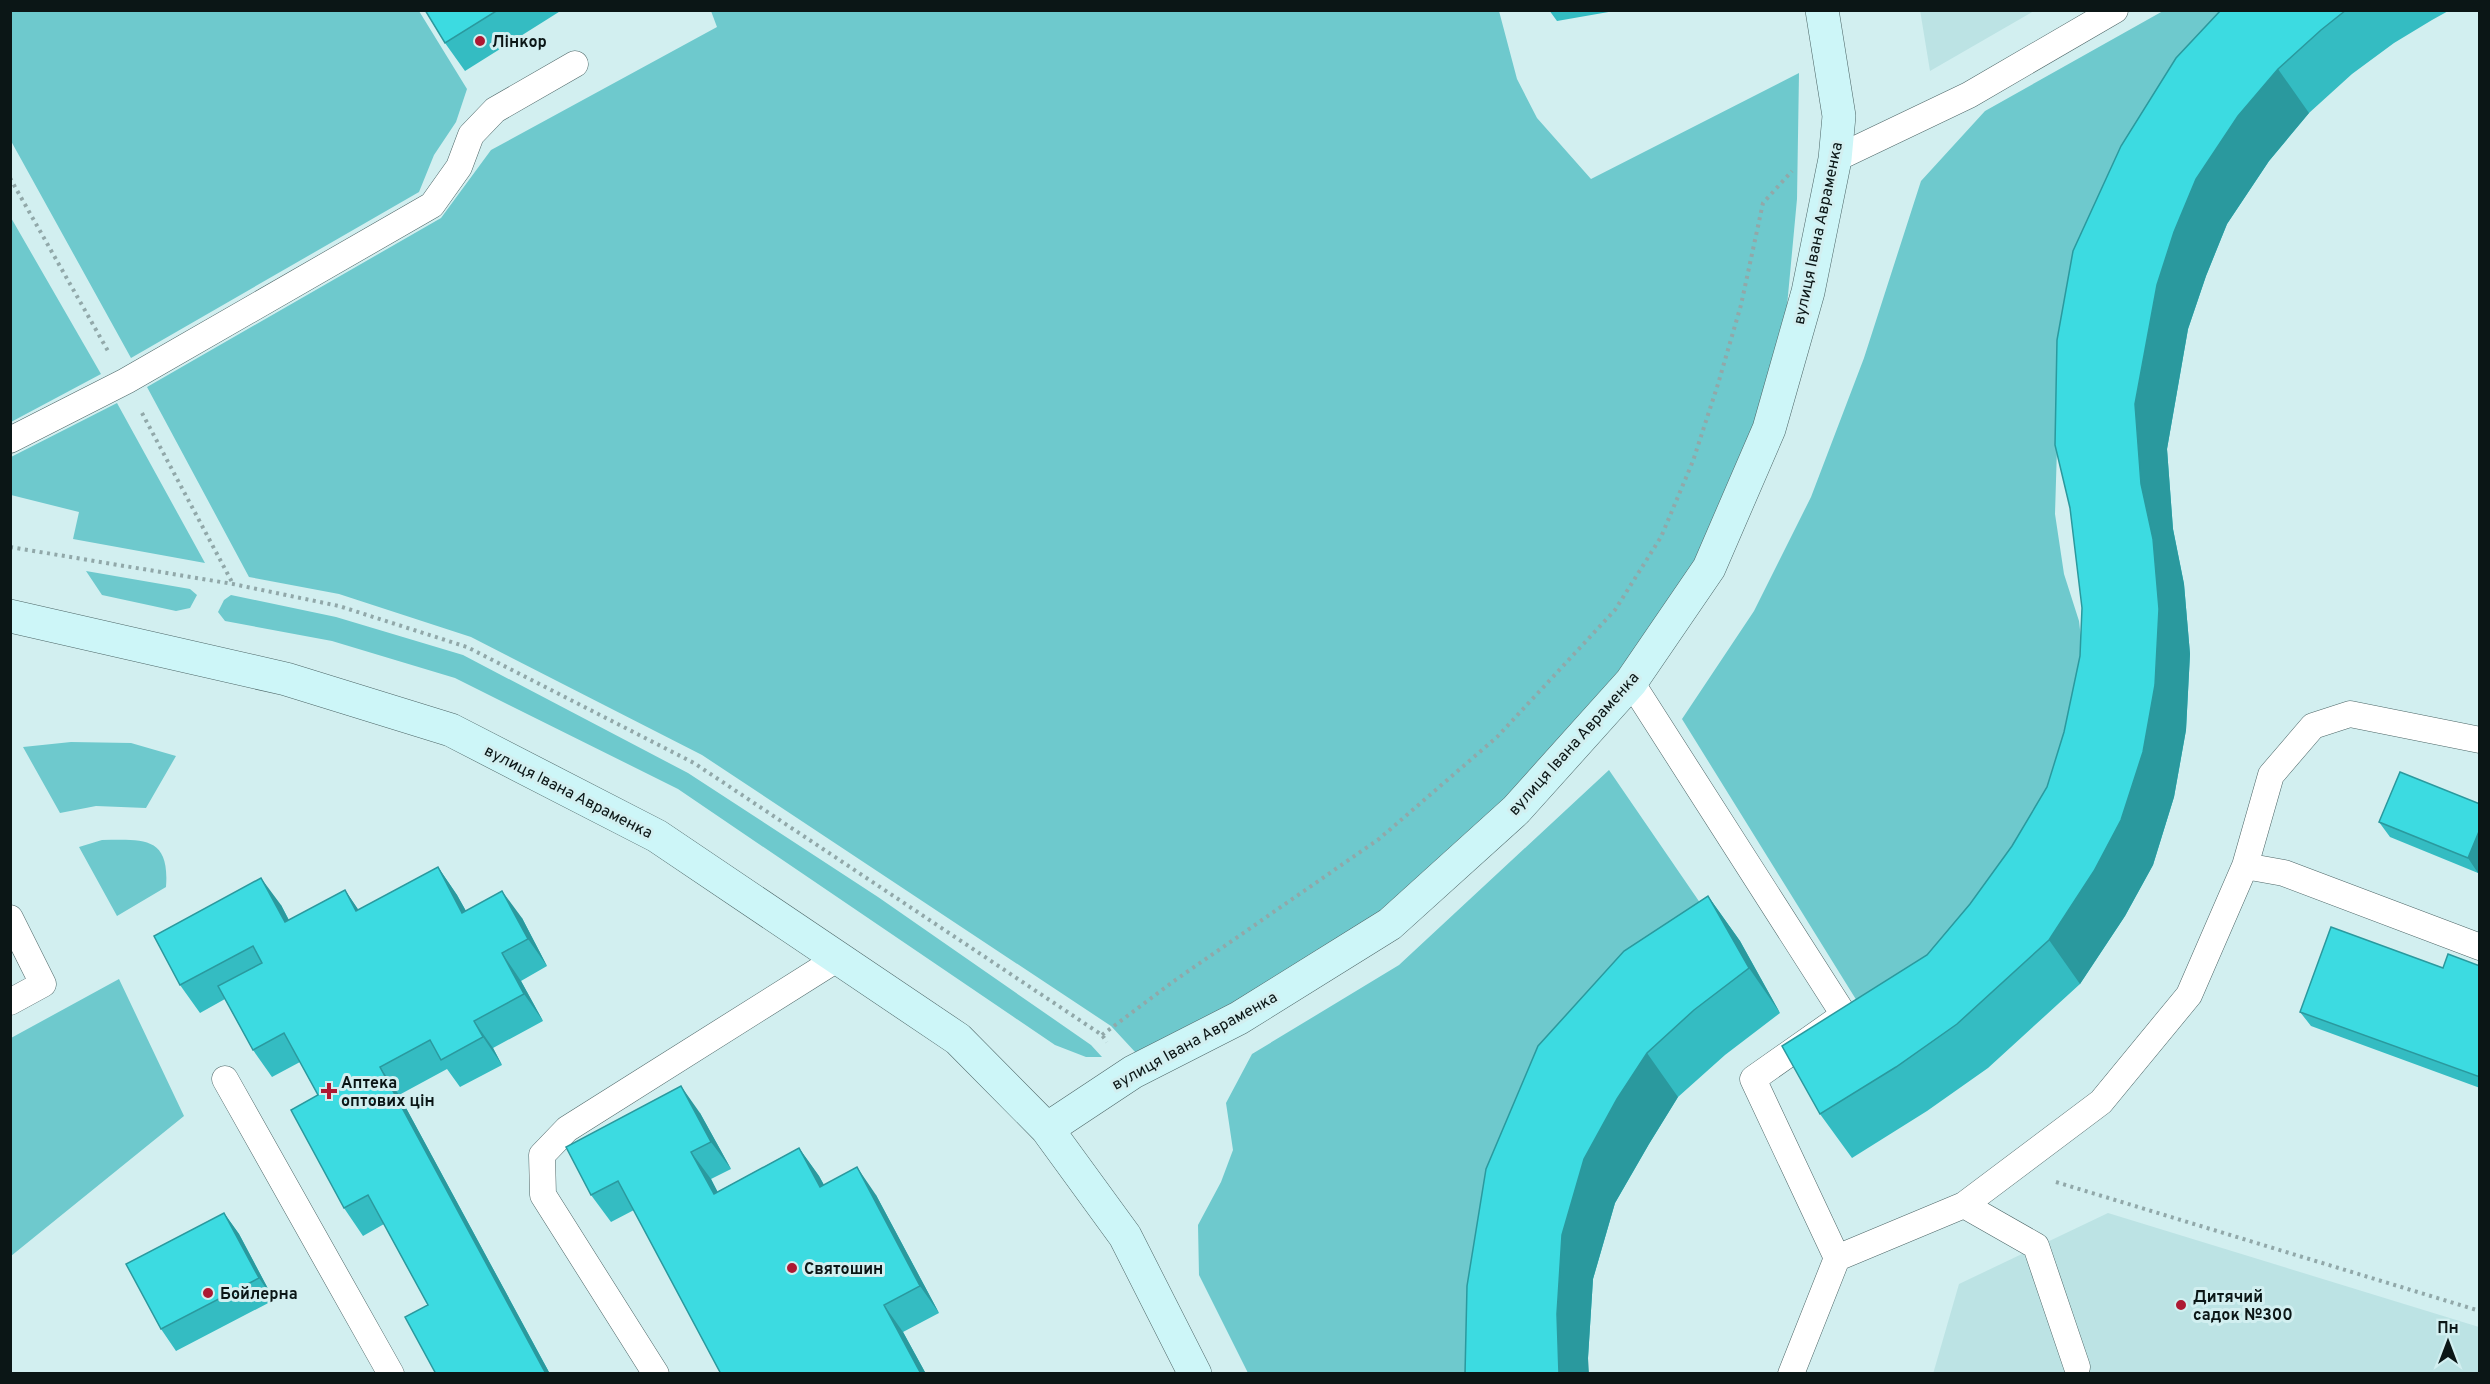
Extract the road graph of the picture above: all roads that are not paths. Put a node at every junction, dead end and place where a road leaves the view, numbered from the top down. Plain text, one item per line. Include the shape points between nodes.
1 (1822, 10) edge
2 (2115, 10) edge
3 (575, 64) dead end
4 (1835, 159) junction
5 (10, 440) edge
6 (10, 616) edge
7 (1630, 682) junction
8 (2480, 740) edge
9 (2245, 866) junction
10 (10, 918) edge
11 (2480, 947) edge
12 (840, 957) junction
13 (10, 1002) edge
14 (225, 1079) dead end
15 (1047, 1129) junction
16 (1964, 1205) junction
17 (1838, 1258) junction
18 (2077, 1367) dead end
19 (391, 1374) edge
20 (656, 1374) edge
21 (1195, 1374) edge
22 (1791, 1374) edge

1 - 4 street, вулиця Івана Авраменка via 1839,116
2 - 4 lane via 1970,95
3 - 5 lane via 495,110 471,135 459,167 432,205 126,381
4 - 7 street, вулиця Івана Авраменка via 1808,292 1769,429 1709,568
6 - 12 street, вулиця Івана Авраменка via 286,679 451,730 657,836
7 - 15 street, вулиця Івана Авраменка via 1516,810 1390,924 1239,1018 1133,1072
7 - 17 lane via 1844,1015 1753,1079
8 - 9 lane via 2350,714 2313,726 2271,775
9 - 11 lane via 2284,873
9 - 16 lane via 2189,995 2102,1102
10 - 13 lane via 43,984
12 - 15 street, вулиця Івана Авраменка via 958,1039
12 - 20 lane via 567,1129 542,1155 543,1195
14 - 19 lane
15 - 21 street, вулиця Івана Авраменка via 1125,1236
16 - 17 lane
16 - 18 lane via 2036,1246
17 - 22 lane

